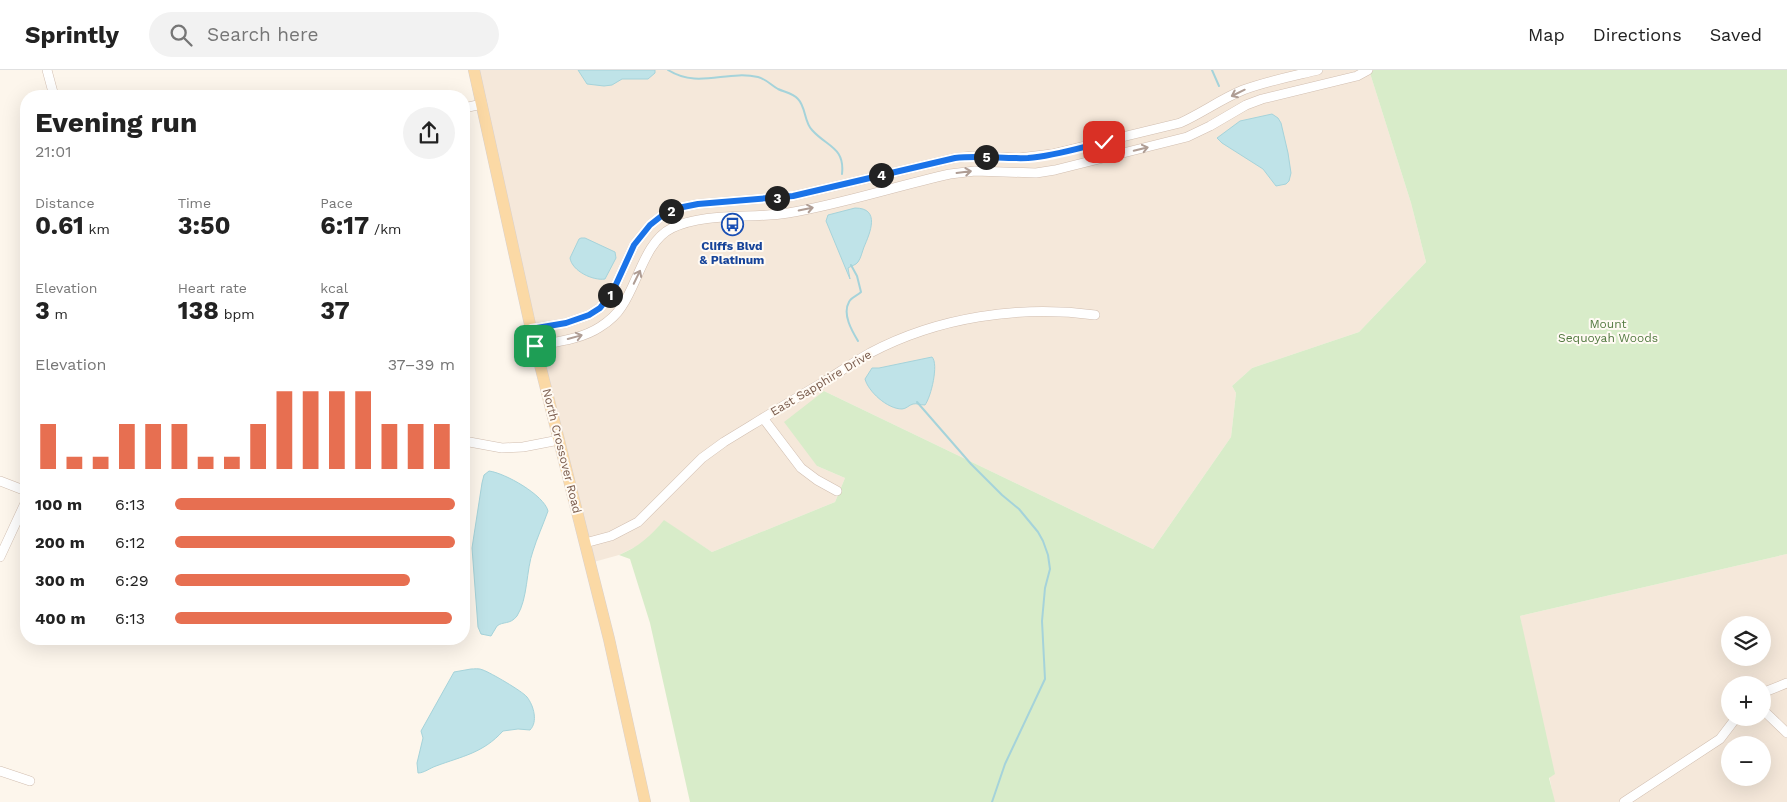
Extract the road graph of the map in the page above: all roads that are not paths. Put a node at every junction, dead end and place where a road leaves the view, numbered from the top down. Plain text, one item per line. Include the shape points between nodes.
1 (47, 70) edge
2 (474, 70) edge
3 (1318, 70) edge
4 (1368, 70) edge
5 (1258, 85) junction
6 (52, 90) edge
7 (1262, 99) junction
8 (482, 104) junction
9 (470, 107) edge
10 (1095, 315) dead end
11 (531, 329) junction
12 (535, 346) junction
13 (763, 418) junction
14 (559, 440) junction
15 (470, 442) edge
16 (0, 481) edge
17 (20, 489) edge
18 (837, 491) dead end
19 (20, 514) edge
20 (585, 543) junction
21 (0, 557) edge
22 (1787, 683) edge
23 (1771, 689) edge
24 (1771, 718) edge
25 (1730, 726) edge
26 (1787, 733) edge
27 (0, 771) edge
28 (30, 781) dead end
29 (646, 802) edge
30 (1624, 802) edge

1 - 6 street
2 - 8 main road, North Crossover Road
3 - 5 street
4 - 7 street via 1350,78
5 - 7 street
5 -> 11 street via 1180,123 1052,154 1018,158 955,158 793,196 678,208 650,225 634,245 613,291 600,308 566,323
12 -> 7 street via 580,336 599,328 622,307 649,252 661,236 686,222 788,213 950,174 1055,170 1187,137
8 - 9 street
8 - 11 main road, North Crossover Road
10 - 13 street, East Sapphire Drive via 1052,311 994,314 937,327 870,353
11 - 12 main road, North Crossover Road
12 - 14 main road, North Crossover Road
13 - 18 street via 801,468
13 - 20 street, East Sapphire Drive via 702,458 638,522 611,536
14 - 15 street via 502,448
14 - 20 main road, North Crossover Road
16 - 17 street
19 - 21 street
20 - 29 main road, North Crossover Road
22 - 23 street
24 - 26 street
25 - 30 street via 1720,739
27 - 28 street

